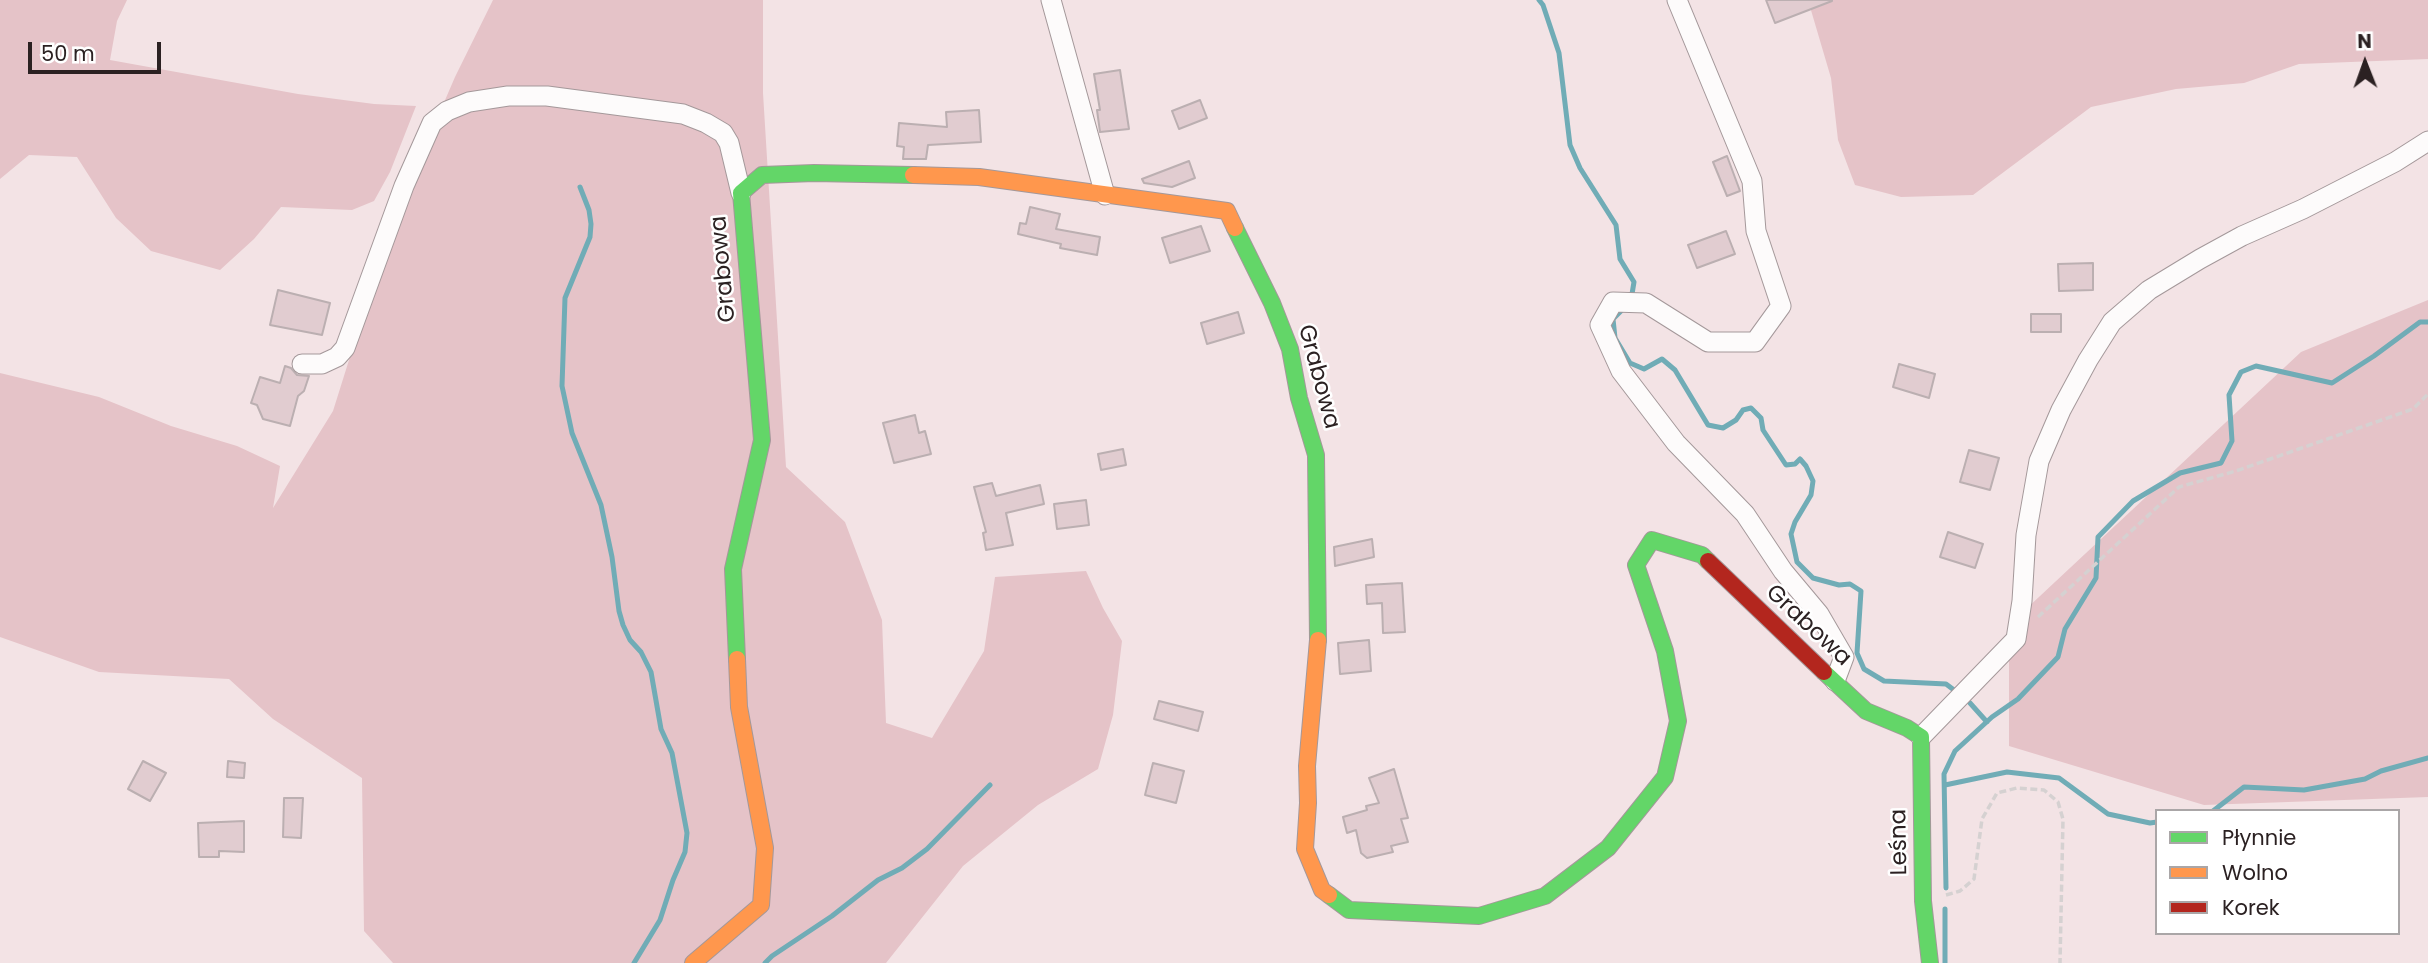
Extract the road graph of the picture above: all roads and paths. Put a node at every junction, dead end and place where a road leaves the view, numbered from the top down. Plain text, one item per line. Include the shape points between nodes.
1 (1051, 0) edge
2 (1677, 0) edge
3 (2428, 141) edge
4 (741, 193) junction
5 (1105, 195) junction
6 (302, 364) dead end
7 (2428, 394) edge
8 (2016, 639) junction
9 (1835, 681) junction
10 (1914, 733) junction
11 (1923, 901) junction
12 (694, 963) edge
13 (1930, 963) edge
14 (2060, 963) edge

1 - 5 street
2 - 9 street via 1752,181 1756,231 1781,306 1755,342 1708,342 1646,303 1613,302 1600,325 1621,371 1676,443 1745,514 1783,572 1819,614 1844,657
3 - 8 street via 2395,162 2200,258 2149,290 2112,322 2061,410 2039,461
4 - 5 street, Grabowa via 762,175 814,173 979,177
4 - 6 street via 723,133 683,114 547,96 469,102 432,123 345,348 322,364
4 - 12 street, Grabowa via 762,440 733,569 739,707 765,848 761,905
5 - 9 street, Grabowa via 1227,211 1290,349 1316,455 1319,630 1305,849 1322,890 1349,910 1479,916 1545,896 1608,848 1665,777 1678,721 1665,651 1636,565 1652,540 1702,555
7 - 8 path via 2413,409 2179,487
8 - 10 street
9 - 10 street, Grabowa via 1866,711
10 - 11 street, Leśna
11 - 13 street, Leśna
11 - 14 path via 1960,891 1973,879 1982,819 1997,793 2017,788 2044,790 2058,802 2063,820

